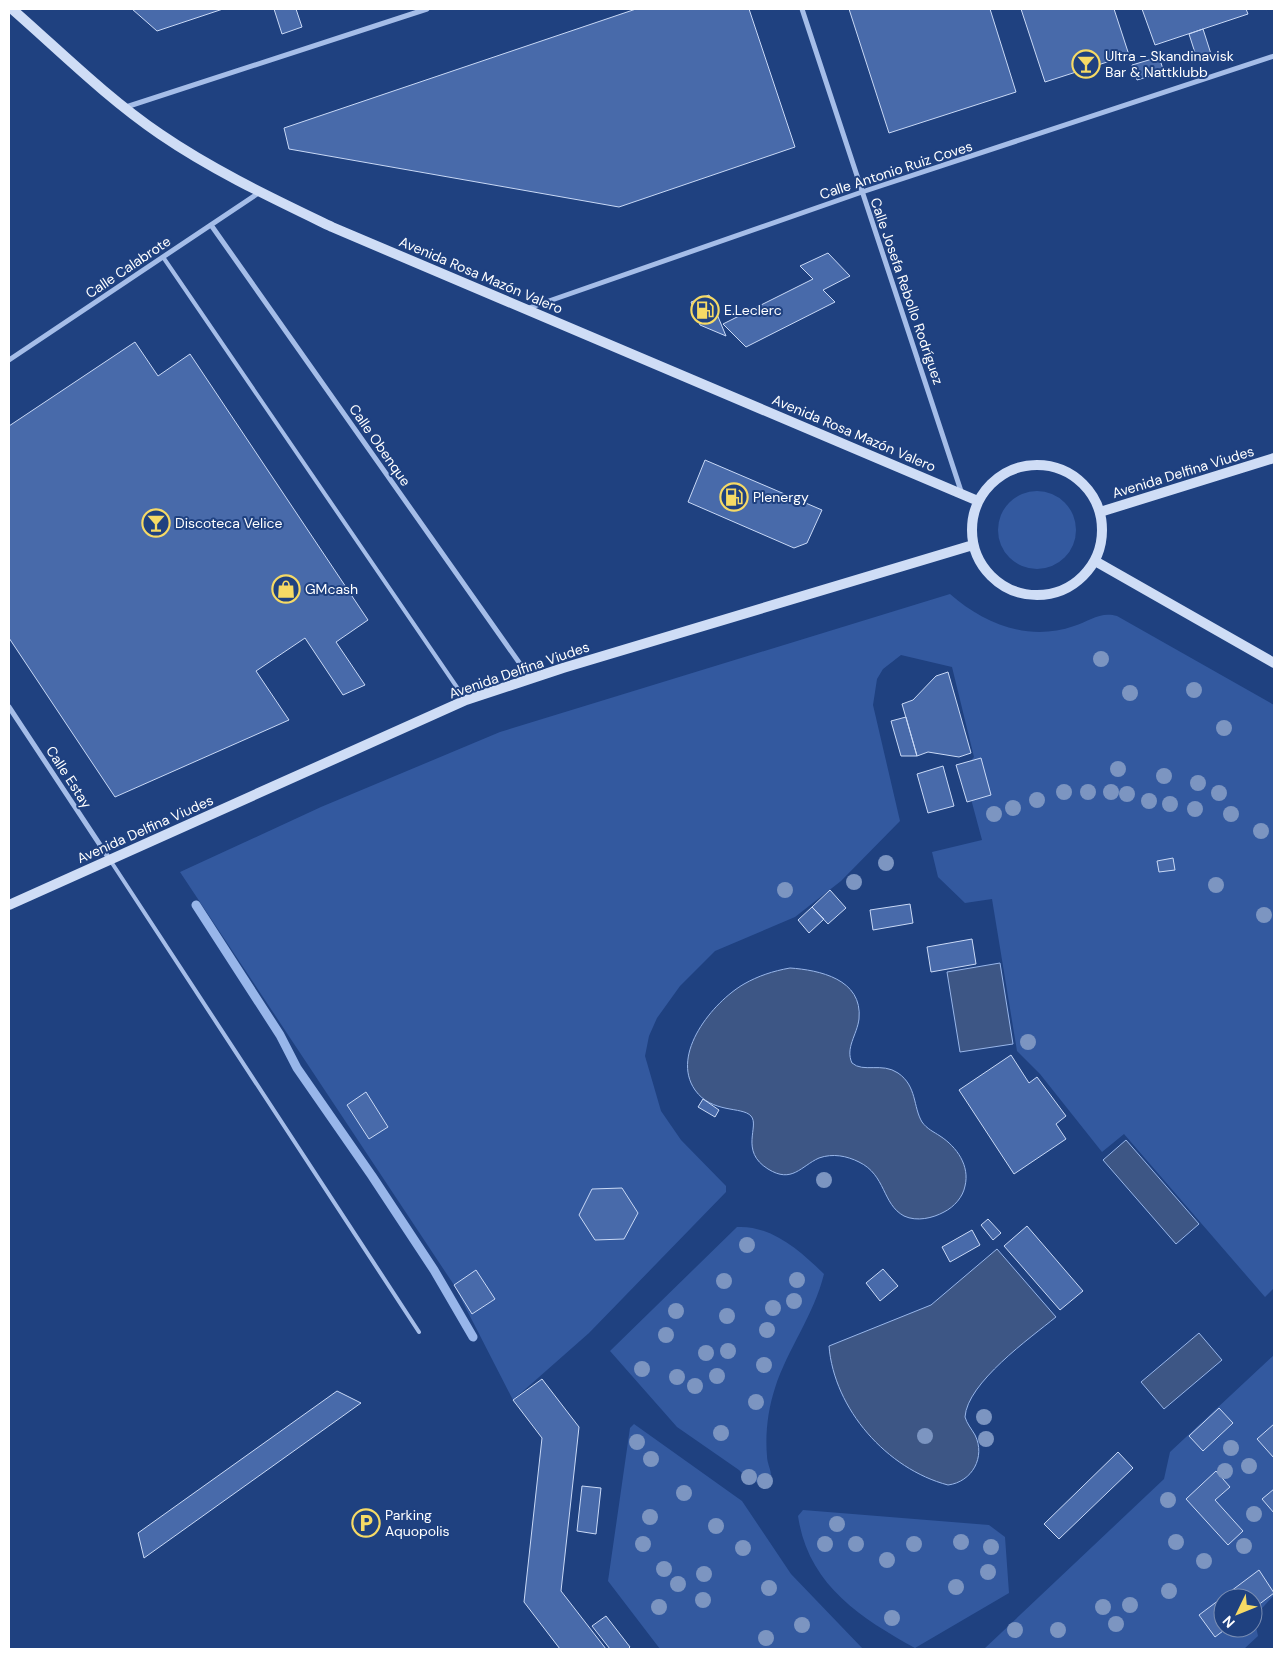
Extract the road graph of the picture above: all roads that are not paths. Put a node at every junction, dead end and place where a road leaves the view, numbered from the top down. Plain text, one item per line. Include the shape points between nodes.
1 (12, 9) edge
2 (427, 9) edge
3 (802, 9) edge
4 (1274, 56) edge
5 (125, 108) junction
6 (260, 192) junction
7 (862, 192) junction
8 (211, 225) junction
9 (163, 257) junction
10 (526, 309) junction
11 (9, 360) edge
12 (1274, 458) edge
13 (962, 494) junction
14 (978, 501) junction
15 (1100, 512) junction
16 (973, 545) junction
17 (1095, 561) junction
18 (1274, 663) edge
19 (531, 679) junction
20 (466, 700) junction
21 (9, 707) edge
22 (110, 860) junction
23 (9, 905) edge
24 (419, 1332) dead end

1 - 5 main road, Avenida Rosa Mazón Valero
2 - 5 street
3 - 7 street, Calle Josefa Rebollo Rodríguez
4 - 7 street, Calle Antonio Ruiz Coves
5 - 6 main road, Avenida Rosa Mazón Valero via 161,135
6 - 8 street, Calle Calabrote
6 - 10 main road, Avenida Rosa Mazón Valero via 332,227
7 - 10 street, Calle Antonio Ruiz Coves
7 - 13 street, Calle Josefa Rebollo Rodríguez
8 - 9 street, Calle Calabrote
8 - 19 street, Calle Obenque
9 - 11 street, Calle Calabrote
9 - 20 lane
10 - 13 main road, Avenida Rosa Mazón Valero
12 - 15 main road, Avenida Delfina Viudes
13 - 14 main road, Avenida Rosa Mazón Valero
14 - 15 main road via 991,483 1010,470 1031,465 1054,467 1074,476 1090,492
14 - 16 main road via 972,523
15 - 17 main road via 1101,545
16 - 17 main road via 982,566 998,583 1018,593 1040,596 1062,591 1075,583
16 - 19 main road, Avenida Delfina Viudes
17 - 18 main road
19 - 20 main road, Avenida Delfina Viudes
20 - 22 main road, Avenida Delfina Viudes
21 - 22 street, Calle Estay
22 - 23 main road, Avenida Delfina Viudes
22 - 24 lane

